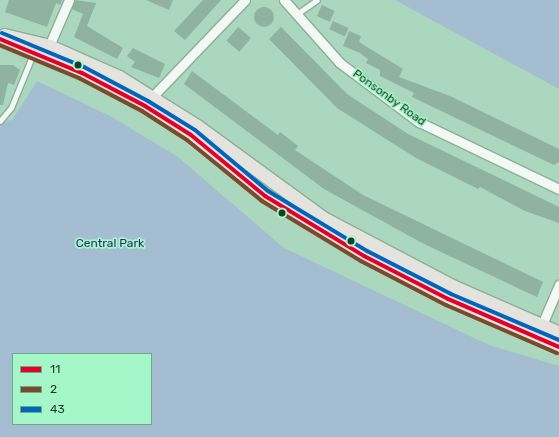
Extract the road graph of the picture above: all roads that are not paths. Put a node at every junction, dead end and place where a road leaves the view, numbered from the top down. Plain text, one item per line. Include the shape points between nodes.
1 (69, 0) edge
2 (245, 0) edge
3 (284, 0) edge
4 (317, 0) edge
5 (297, 14) junction
6 (0, 34) edge
7 (0, 39) edge
8 (49, 46) junction
9 (34, 52) junction
10 (153, 96) junction
11 (0, 121) edge
12 (559, 189) edge
13 (559, 285) edge
14 (541, 327) junction
15 (559, 334) edge
16 (559, 347) edge

1 - 8 street
2 - 10 street
3 - 5 street, Ponsonby Road
4 - 5 lane
5 - 12 street, Ponsonby Road via 340,63 419,122
6 - 8 main road
7 - 9 main road
8 - 10 main road via 119,76
9 - 11 lane via 11,108
9 - 16 main road via 146,106 192,135 266,196 316,230 448,299
10 - 14 main road via 323,218 452,286
13 - 14 street
14 - 15 main road

